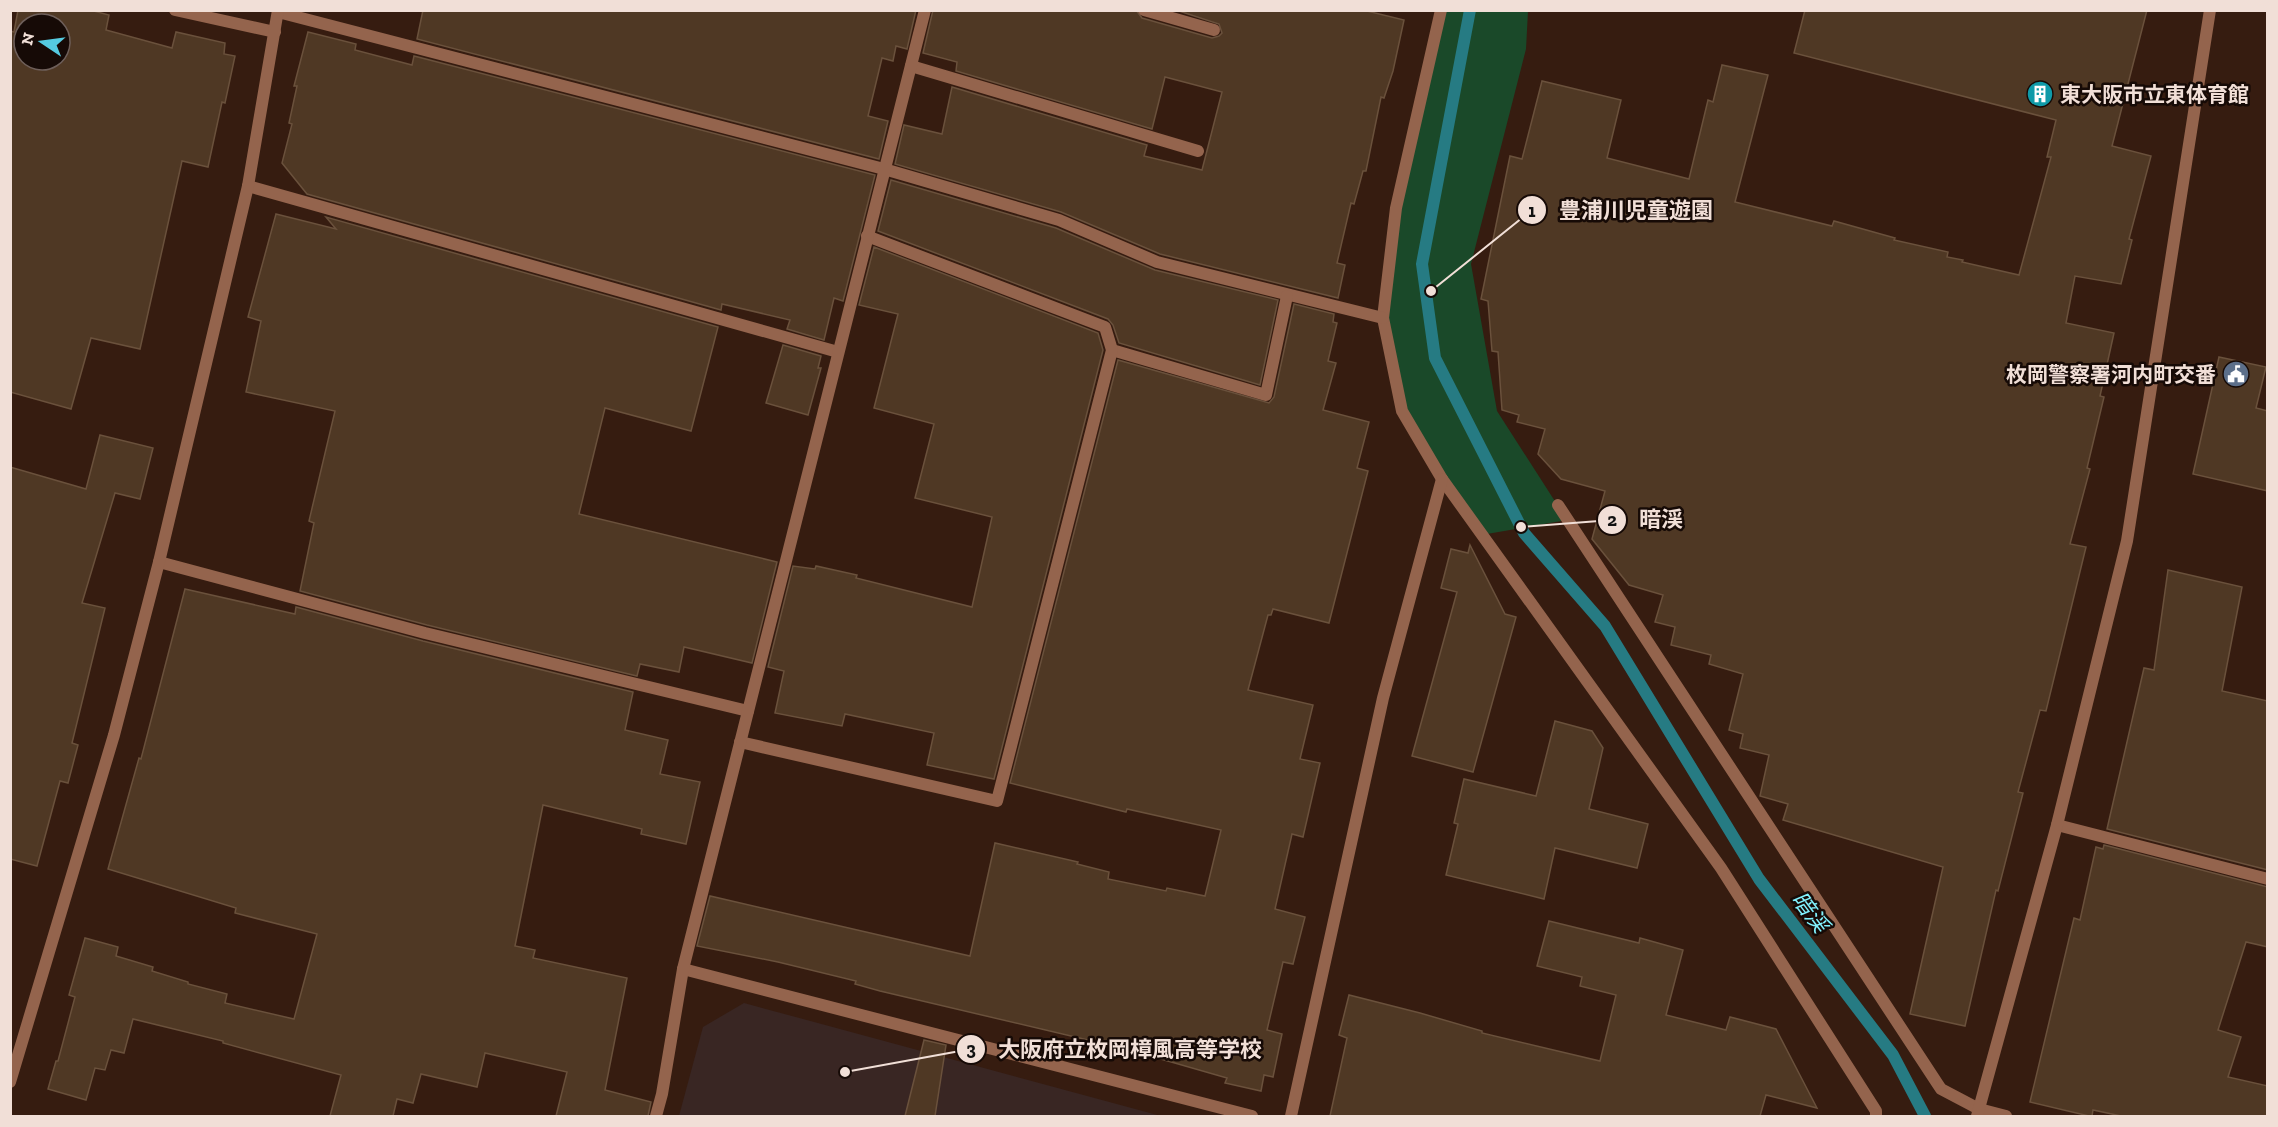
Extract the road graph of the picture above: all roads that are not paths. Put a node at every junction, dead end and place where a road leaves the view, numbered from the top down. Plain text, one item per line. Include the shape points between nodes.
1 (175, 10) edge
2 (1144, 10) edge
3 (1441, 10) edge
4 (2210, 10) edge
5 (278, 11) edge
6 (921, 11) edge
7 (1214, 30) dead end
8 (275, 32) junction
9 (911, 66) junction
10 (1198, 151) dead end
11 (884, 169) junction
12 (248, 186) junction
13 (867, 236) junction
14 (1287, 296) junction
15 (1383, 318) junction
16 (1112, 350) junction
17 (838, 352) junction
18 (1442, 479) junction
19 (1558, 505) dead end
20 (159, 562) junction
21 (748, 711) junction
22 (740, 742) junction
23 (2057, 825) junction
24 (2268, 879) edge
25 (683, 969) junction
26 (10, 1082) edge
27 (1978, 1113) edge
28 (656, 1116) edge
29 (1252, 1116) edge
30 (1291, 1116) edge
31 (1876, 1116) edge
32 (2006, 1116) edge

1 - 8 street
2 - 7 street
3 - 15 street via 1396,208
4 - 23 street via 2127,542
5 - 8 street
5 - 11 street
6 - 9 street
8 - 12 street
9 - 10 street
9 - 11 street
11 - 13 street
11 - 14 street via 1059,220 1158,262
12 - 17 street
12 - 20 street
13 - 16 street via 1105,327
13 - 17 street
14 - 15 street
14 - 16 street via 1266,395
15 - 18 street via 1401,411
16 - 22 street via 997,801
17 - 21 street
18 - 30 street via 1383,698
18 - 31 street via 1721,868
19 - 27 street via 1941,1089
20 - 21 street via 425,633
20 - 26 street via 114,735
21 - 22 street
22 - 25 street
23 - 24 street
23 - 27 street
25 - 28 street
25 - 29 street
27 - 32 street

